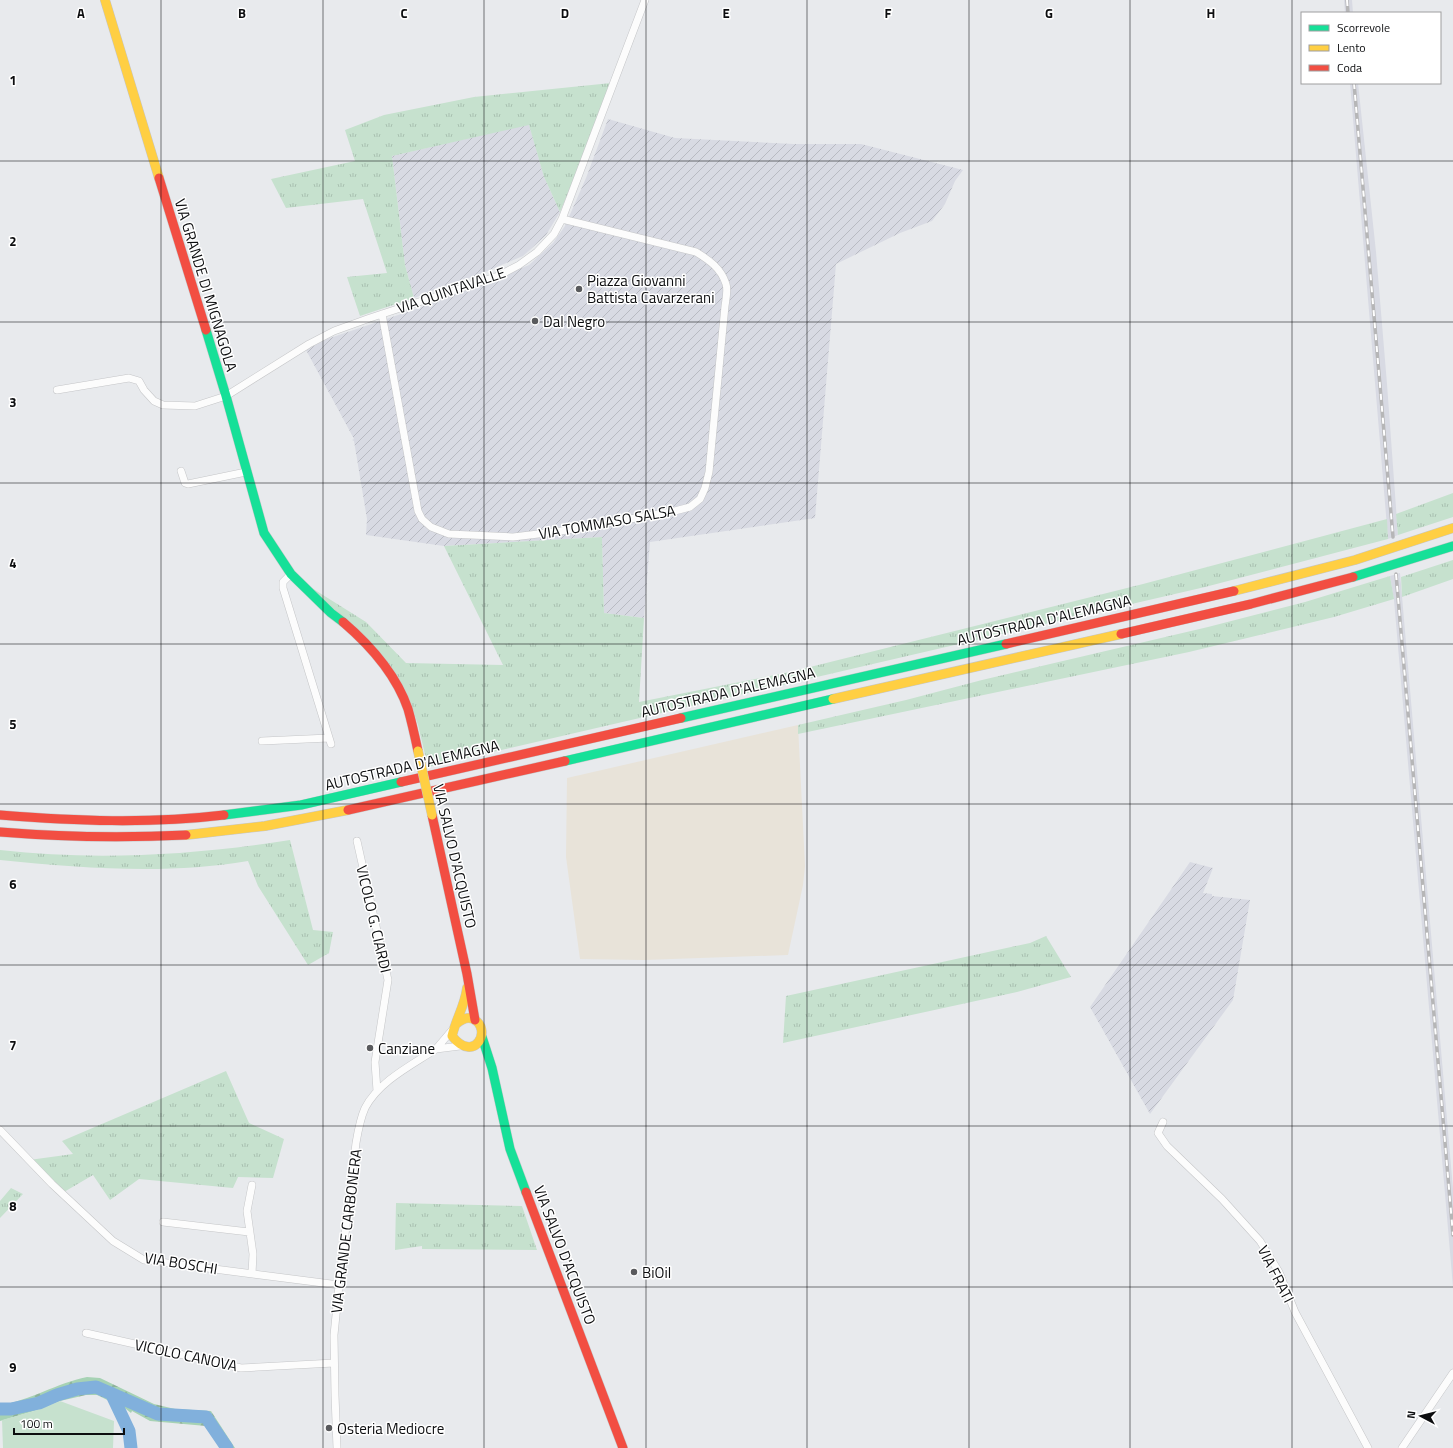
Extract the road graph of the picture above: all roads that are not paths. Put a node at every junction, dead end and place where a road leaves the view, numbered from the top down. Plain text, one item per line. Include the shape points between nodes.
1 (105, 0) edge
2 (645, 0) edge
3 (562, 219) junction
4 (382, 314) junction
5 (57, 390) dead end
6 (226, 396) junction
7 (182, 471) dead end
8 (246, 472) junction
9 (1453, 528) edge
10 (1453, 546) edge
11 (291, 574) junction
12 (262, 741) dead end
13 (0, 815) edge
14 (0, 832) edge
15 (357, 841) dead end
16 (467, 974) junction
17 (476, 1020) junction
18 (454, 1026) junction
19 (482, 1037) junction
20 (464, 1047) junction
21 (436, 1049) junction
22 (492, 1068) junction
23 (377, 1091) junction
24 (1163, 1122) dead end
25 (0, 1130) edge
26 (252, 1185) dead end
27 (163, 1222) dead end
28 (249, 1232) junction
29 (252, 1274) junction
30 (338, 1285) junction
31 (86, 1333) dead end
32 (334, 1363) junction
33 (1453, 1373) edge
34 (337, 1448) edge
35 (623, 1448) edge
36 (1368, 1448) edge
37 (1402, 1448) edge

1 - 6 main road, VIA GRANDE DI MIGNAGOLA
2 - 3 street, VIA QUINTAVALLE
3 - 4 street, VIA QUINTAVALLE via 554,234 537,252 519,265 498,276
3 - 4 street, VIA TOMMASO SALSA via 696,252 720,271 726,285 725,306 709,472 700,499 690,507 555,532 514,536 449,534 431,527 422,519 418,510
4 - 6 street, VIA QUINTAVALLE via 334,331 309,344
5 - 6 street, VIA QUINTAVALLE via 129,378 139,381 154,401 163,405 195,406
6 - 8 main road, VIA GRANDE DI MIGNAGOLA
7 - 8 street via 185,483 188,484
8 - 11 main road, VIA GRANDE DI MIGNAGOLA via 264,532
9 - 13 main road, AUTOSTRADA D'ALEMAGNA via 1354,560 1235,591 301,805 197,818 60,820
10 - 14 main road, AUTOSTRADA D'ALEMAGNA via 1364,574 1252,604 322,816 221,832 134,838
11 - 12 street via 283,582 283,588 330,741
11 - 16 main road, VIA SALVO D'ACQUISTO, bridge via 331,613 358,634 383,662 401,693 418,751
15 - 23 street, VICOLO G. CIARDI via 388,980 375,1062
16 - 17 main road, VIA SALVO D'ACQUISTO
16 - 18 main road, VIA SALVO D'ACQUISTO via 465,1000
17 - 18 main road via 461,1019
17 - 19 main road, VIA SALVO D'ACQUISTO via 481,1026
18 - 20 main road via 452,1036
18 - 21 street, VIA GRANDE CARBONERA
19 - 20 main road via 474,1046
19 - 22 main road, VIA SALVO D'ACQUISTO
20 - 21 street, VIA GRANDE CARBONERA
20 - 22 main road, VIA SALVO D'ACQUISTO via 482,1054
21 - 23 street, VIA GRANDE CARBONERA
22 - 35 main road, VIA SALVO D'ACQUISTO via 510,1149
23 - 30 street, VIA GRANDE CARBONERA via 366,1106 360,1121
24 - 36 street, VIA FRATI via 1158,1133 1167,1146 1260,1241 1279,1272 1295,1312
25 - 29 street, VIA BOSCHI via 52,1184 113,1241 144,1260
26 - 28 street via 247,1211
27 - 28 street
28 - 29 street via 253,1254
29 - 30 street, VIA BOSCHI
30 - 32 street, VIA GRANDE CARBONERA
31 - 32 street, VICOLO CANOVA via 241,1368
32 - 34 street, VIA GRANDE CARBONERA
33 - 37 street

